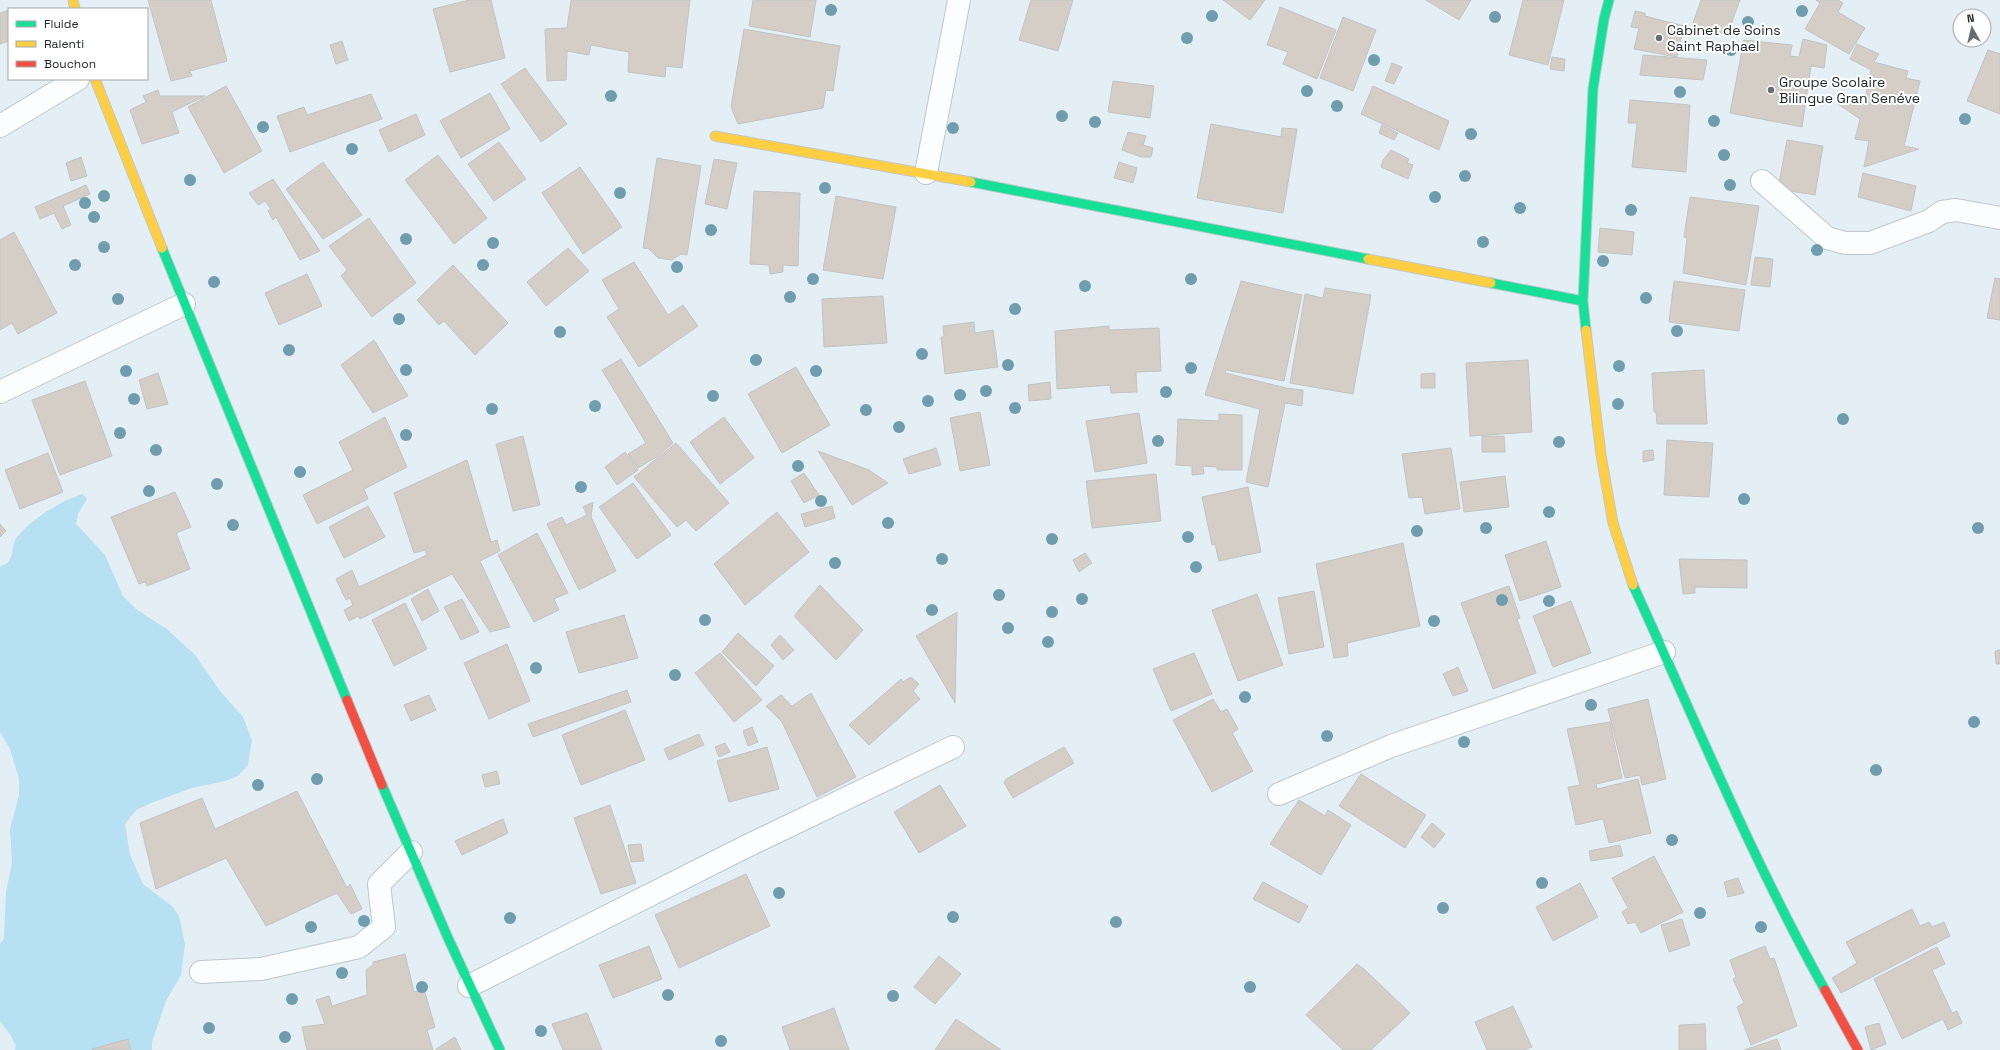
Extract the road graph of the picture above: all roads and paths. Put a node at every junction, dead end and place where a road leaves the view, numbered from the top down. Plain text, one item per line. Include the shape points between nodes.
1 (959, 0) edge
2 (1609, 0) edge
3 (76, 80) edge
4 (95, 80) edge
5 (0, 126) edge
6 (715, 136) dead end
7 (926, 173) junction
8 (1762, 181) dead end
9 (2000, 218) edge
10 (1583, 301) junction
11 (184, 304) junction
12 (0, 392) edge
13 (1664, 652) junction
14 (953, 747) dead end
15 (1280, 794) dead end
16 (411, 852) junction
17 (201, 972) dead end
18 (469, 986) junction
19 (500, 1050) edge
20 (1858, 1050) edge

1 - 7 street
2 - 10 street via 1593,89
3 - 5 street
4 - 11 street
6 - 7 street
7 - 10 street
8 - 9 street via 1827,238 1845,243 1870,243 1929,221 1942,212 1956,210
10 - 13 street via 1601,455 1612,523 1632,582
11 - 12 street
11 - 16 street via 359,732
13 - 15 street via 1391,746
13 - 20 street via 1765,874 1804,953
14 - 18 street via 743,848
16 - 17 street via 380,884 384,927 359,947 261,969
16 - 18 street
18 - 19 street

